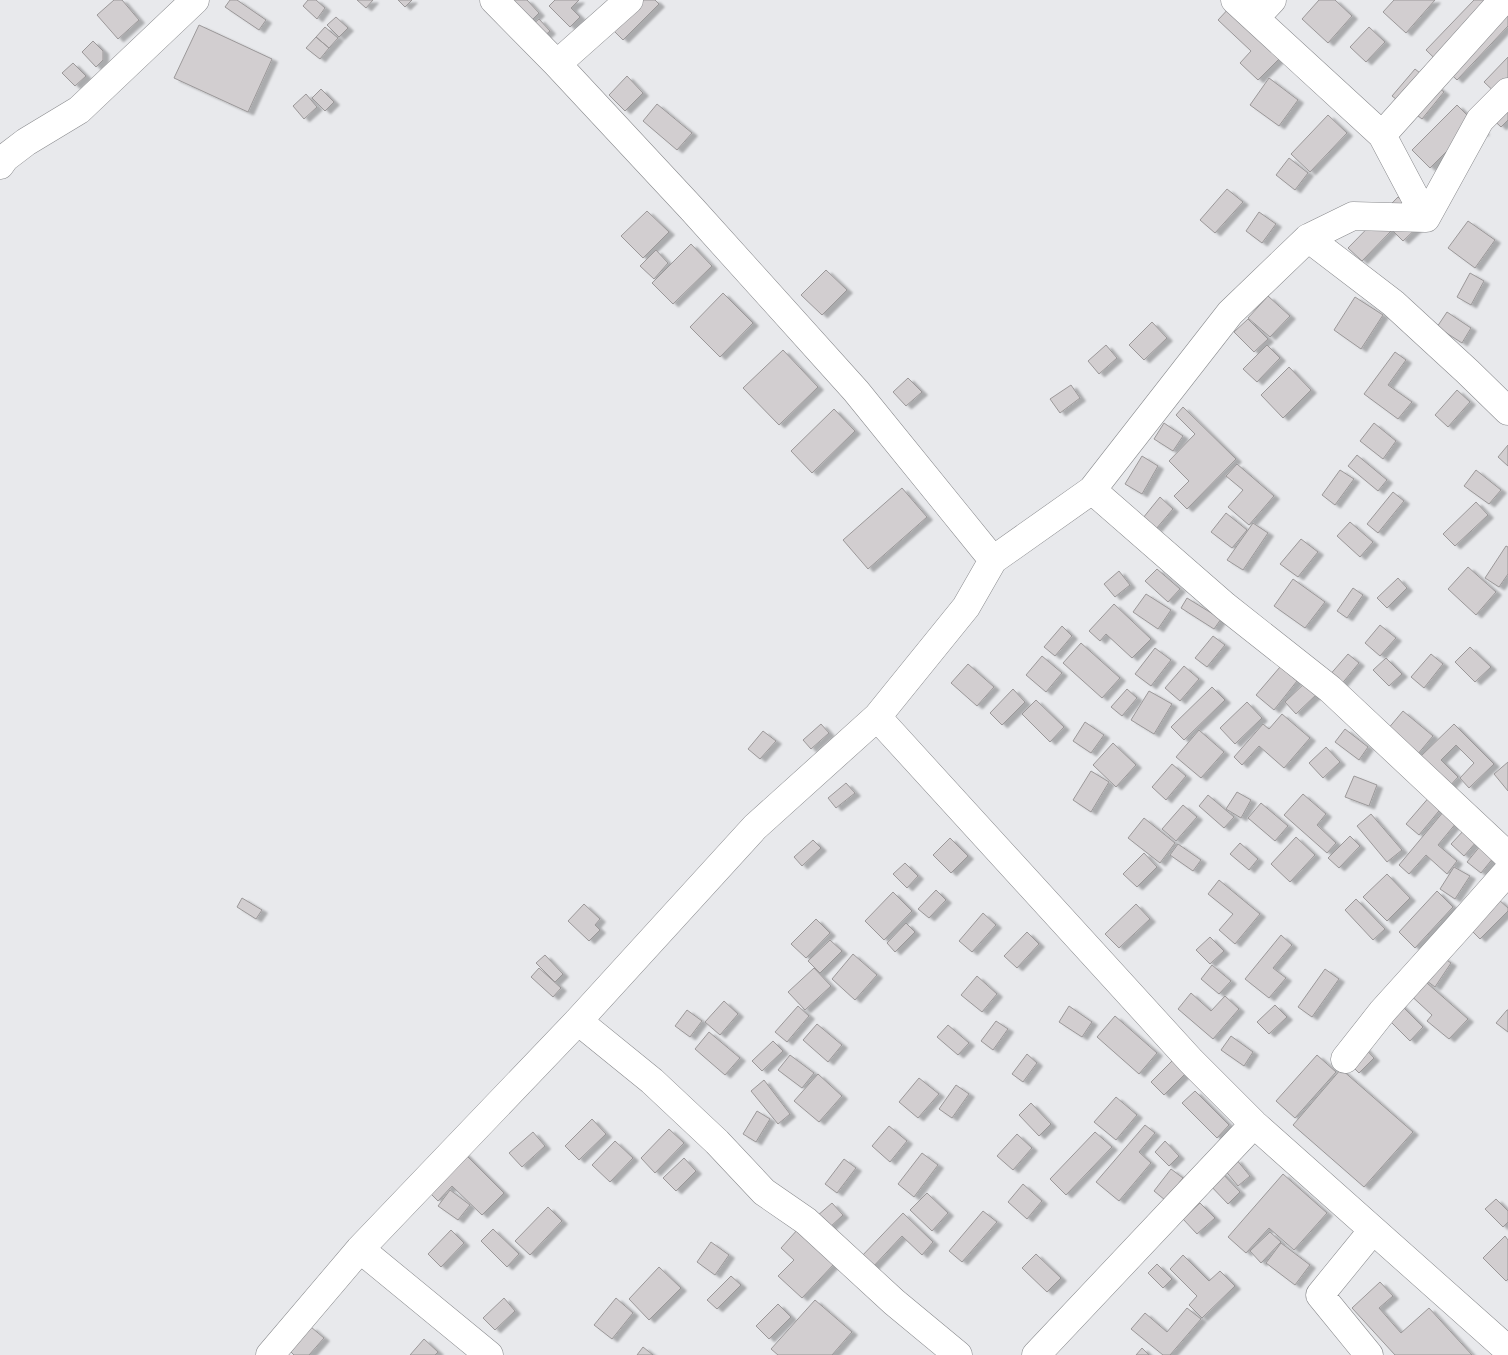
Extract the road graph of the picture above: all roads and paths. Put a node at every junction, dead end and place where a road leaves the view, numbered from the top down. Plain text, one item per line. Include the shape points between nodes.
1 (195, 0) edge
2 (494, 0) edge
3 (629, 0) edge
4 (1500, 5) edge
5 (1254, 6) edge
6 (557, 64) junction
7 (1508, 92) edge
8 (1382, 135) junction
9 (2, 159) edge
10 (1426, 218) junction
11 (1308, 238) junction
12 (1508, 411) edge
13 (1092, 490) junction
14 (993, 560) junction
15 (877, 717) junction
16 (1508, 856) edge
17 (1508, 871) edge
18 (578, 1021) junction
19 (1345, 1060) dead end
20 (1254, 1124) junction
21 (1373, 1230) junction
22 (360, 1249) junction
23 (1508, 1350) edge
24 (270, 1355) edge
25 (489, 1355) edge
26 (958, 1355) edge
27 (1036, 1355) edge
28 (1369, 1355) edge

1 - 9 street via 79,110
2 - 6 street
3 - 6 street
4 - 8 street
5 - 8 street
6 - 14 street via 856,391
7 - 10 street via 1480,120
8 - 10 street
10 - 11 street via 1352,216
11 - 12 street via 1393,303
11 - 13 street via 1230,313
13 - 14 street
13 - 16 street via 1225,606 1330,690
14 - 15 street via 966,606
15 - 18 street via 755,827
15 - 20 street via 1191,1061
17 - 19 street via 1382,1012
18 - 22 street
18 - 26 street via 652,1081 764,1192 806,1221 894,1302
20 - 21 street
20 - 27 street
21 - 23 street
21 - 28 street via 1320,1295
22 - 24 street
22 - 25 street

